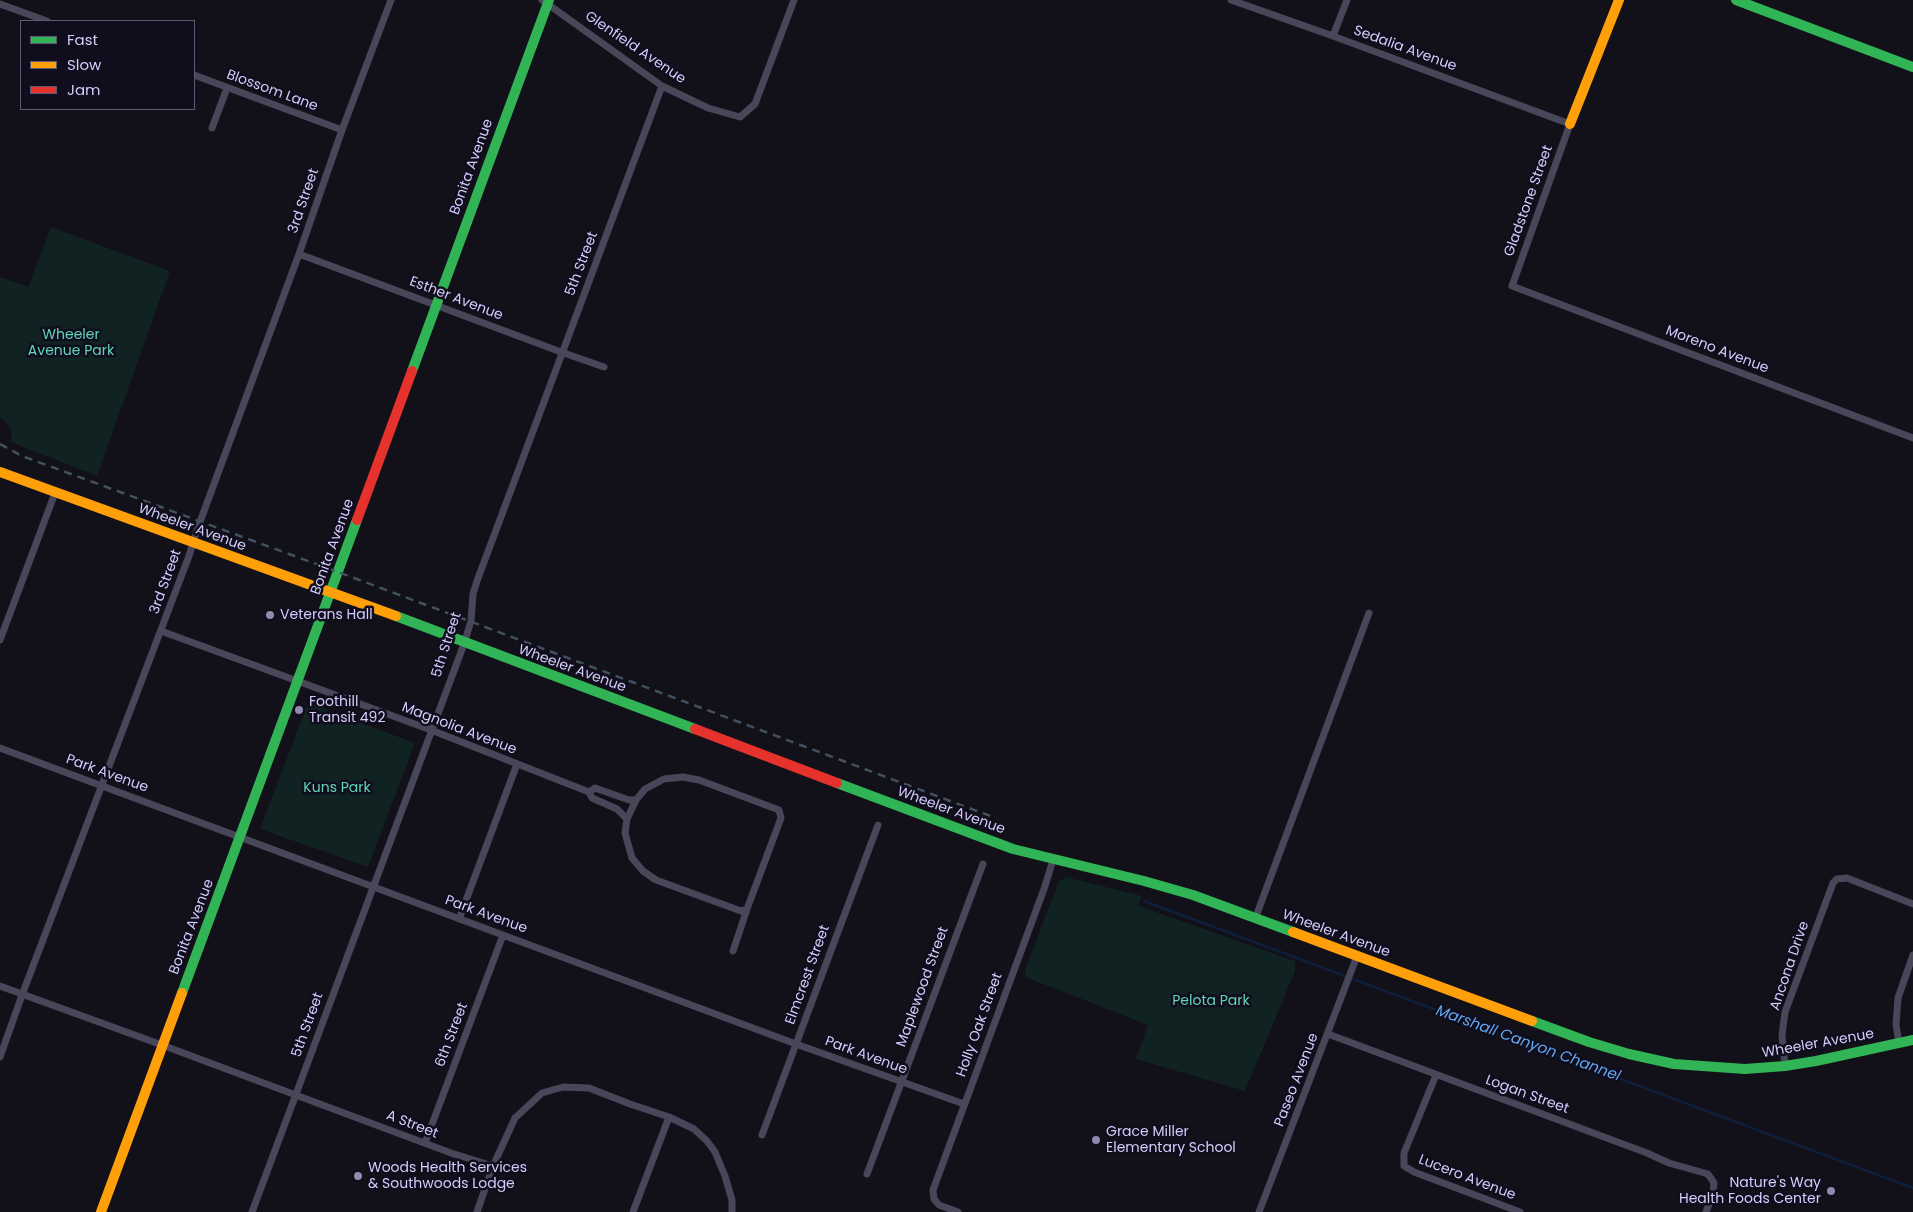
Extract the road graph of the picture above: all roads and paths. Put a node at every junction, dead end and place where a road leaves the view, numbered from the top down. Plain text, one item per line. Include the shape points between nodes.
1 (391, 0) edge
2 (794, 0) edge
3 (1231, 0) edge
4 (1347, 0) edge
5 (1619, 0) edge
6 (1736, 0) edge
7 (546, 1) edge
8 (0, 4) edge
9 (44, 20) edge
10 (1333, 36) junction
11 (1913, 67) edge
12 (195, 76) edge
13 (662, 86) junction
14 (226, 88) junction
15 (1570, 124) junction
16 (212, 128) dead end
17 (342, 130) junction
18 (299, 254) junction
19 (1512, 286) joint
20 (436, 305) junction
21 (562, 352) junction
22 (604, 366) dead end
23 (1913, 438) edge
24 (0, 472) edge
25 (55, 493) junction
26 (193, 543) junction
27 (331, 592) junction
28 (1368, 613) dead end
29 (161, 631) junction
30 (0, 640) edge
31 (464, 644) junction
32 (297, 682) junction
33 (431, 730) junction
34 (0, 748) edge
35 (517, 764) junction
36 (102, 785) junction
37 (589, 792) junction
38 (636, 800) junction
39 (627, 819) junction
40 (878, 825) dead end
41 (240, 836) junction
42 (1053, 860) junction
43 (983, 864) dead end
44 (372, 886) junction
45 (1913, 904) edge
46 (747, 909) junction
47 (459, 918) junction
48 (1255, 919) junction
49 (503, 935) junction
50 (733, 951) dead end
51 (1913, 955) edge
52 (1357, 956) junction
53 (0, 986) edge
54 (22, 995) junction
55 (1328, 1034) junction
56 (1913, 1040) edge
57 (1898, 1043) junction
58 (796, 1044) junction
59 (162, 1045) junction
60 (0, 1057) edge
61 (1785, 1066) junction
62 (1436, 1075) junction
63 (901, 1082) junction
64 (296, 1095) junction
65 (964, 1104) junction
66 (669, 1118) junction
67 (762, 1135) dead end
68 (425, 1143) junction
69 (493, 1166) junction
70 (867, 1174) dead end
71 (101, 1212) edge
72 (252, 1212) edge
73 (477, 1212) edge
74 (633, 1212) edge
75 (732, 1212) edge
76 (958, 1212) edge
77 (1259, 1212) edge
78 (1520, 1212) edge
79 (1706, 1212) edge

1 - 17 street, 3rd Street
2 - 13 street, Glenfield Avenue via 755,104 740,117 708,108
3 - 10 street, Sedalia Avenue
4 - 10 street
5 - 15 main road
6 - 11 main road
7 - 13 street, Glenfield Avenue
7 - 20 main road, Bonita Avenue
8 - 9 street
10 - 15 street, Sedalia Avenue
12 - 14 street, Blossom Lane
13 - 21 street, 5th Street
14 - 16 street
14 - 17 street, Blossom Lane
15 - 19 street, Gladstone Street
17 - 18 street, 3rd Street
18 - 20 street, Esther Avenue
18 - 26 street, 3rd Street
19 - 23 street, Moreno Avenue
20 - 21 street, Esther Avenue
20 - 27 main road, Bonita Avenue
21 - 22 street, Esther Avenue
21 - 31 street, 5th Street via 476,581 471,622
24 - 25 main road, Wheeler Avenue
25 - 26 main road, Wheeler Avenue
25 - 30 street
26 - 27 main road, Wheeler Avenue
26 - 29 street, 3rd Street
27 - 31 main road, Wheeler Avenue
27 - 32 main road, Bonita Avenue
28 - 48 street
29 - 32 street, Magnolia Avenue
29 - 36 street, 3rd Street
31 - 33 street, 5th Street
31 - 42 main road, Wheeler Avenue via 1013,849
32 - 33 street, Magnolia Avenue
32 - 41 main road, Bonita Avenue
33 - 35 street, Magnolia Avenue
33 - 44 street, 5th Street
34 - 36 street, Park Avenue
35 - 37 street, Magnolia Avenue
35 - 47 street
36 - 41 street, Park Avenue
36 - 54 street, 3rd Street
37 - 38 street via 595,788
37 - 39 street, Magnolia Avenue via 592,798 617,809
38 - 39 street
38 - 46 street via 645,789 664,780 683,777 779,810 781,818
39 - 46 street via 625,833 628,845 632,858 643,871 656,880 741,911
40 - 58 street, Elmcrest Street
41 - 44 street, Park Avenue
41 - 59 main road, Bonita Avenue
42 - 48 main road, Wheeler Avenue via 1144,880
42 - 65 street, Holly Oak Street
43 - 63 street, Maplewood Street
44 - 47 street, Park Avenue
44 - 64 street, 5th Street
45 - 61 street, Ancona Drive via 1847,878 1837,878 1833,883 1785,1012 1782,1035
46 - 50 street
47 - 49 street, Park Avenue
48 - 52 main road, Wheeler Avenue
49 - 58 street, Park Avenue
49 - 68 street, 6th Street
51 - 57 street via 1898,998
52 - 55 street, Paseo Avenue
52 - 61 main road, Wheeler Avenue via 1629,1054 1674,1064 1715,1068
53 - 54 street, A Street
54 - 59 street, A Street
54 - 60 street, 3rd Street
55 - 62 street, Logan Street
55 - 77 street, Paseo Avenue
56 - 57 main road, Wheeler Avenue
57 - 61 main road, Wheeler Avenue
58 - 63 street, Park Avenue
58 - 67 street, Elmcrest Street
59 - 64 street, A Street
59 - 71 main road, Bonita Avenue
62 - 78 street, Lucero Avenue via 1404,1153 1404,1166
62 - 79 street, Logan Street via 1669,1163 1708,1174 1714,1183
63 - 65 street, Park Avenue
63 - 70 street, Maplewood Street
64 - 68 street, A Street
64 - 72 street, 5th Street
65 - 76 street, Holly Oak Street via 933,1190 939,1205
66 - 69 street via 589,1088 563,1087 542,1093 515,1118
66 - 74 street
66 - 75 street via 694,1129 715,1152 732,1200
68 - 69 street, A Street
69 - 73 street

